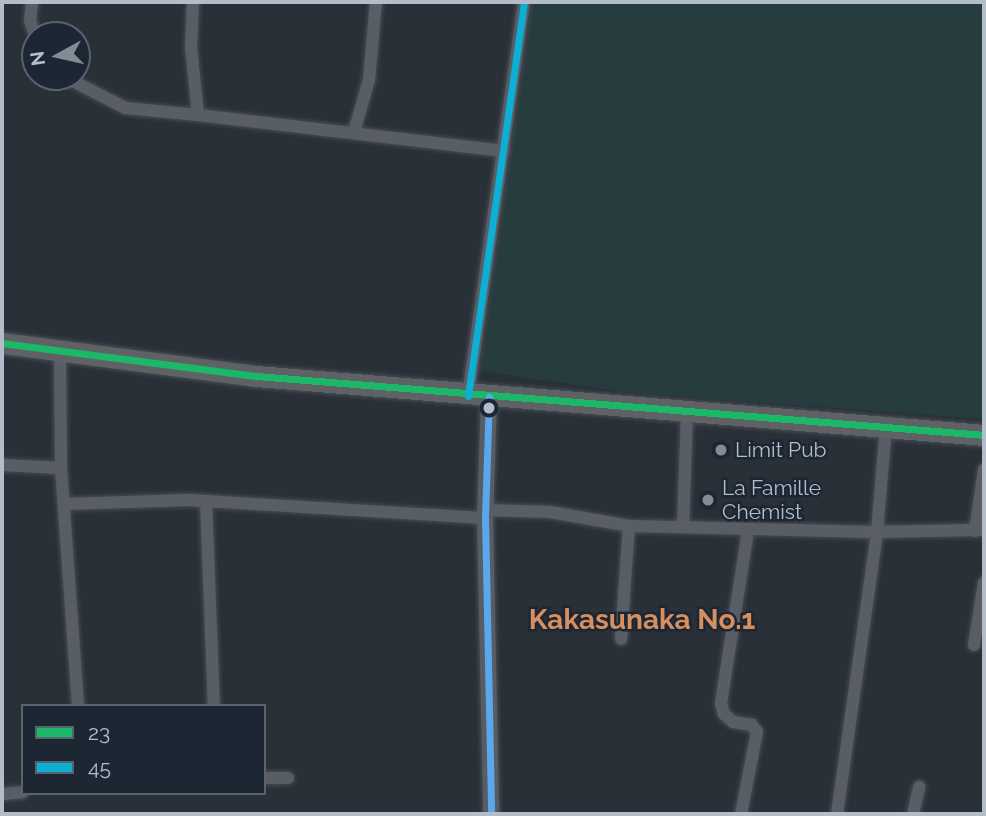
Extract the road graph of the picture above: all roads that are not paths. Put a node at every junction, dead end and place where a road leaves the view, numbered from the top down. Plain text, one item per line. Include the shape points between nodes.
1 (32, 2) edge
2 (193, 2) edge
3 (376, 2) edge
4 (524, 2) edge
5 (30, 21) edge
6 (91, 90) edge
7 (198, 115) junction
8 (354, 132) junction
9 (504, 151) junction
10 (2, 343) edge
11 (60, 353) junction
12 (478, 397) junction
13 (687, 413) junction
14 (886, 426) junction
15 (984, 435) edge
16 (2, 465) edge
17 (61, 468) junction
18 (984, 471) edge
19 (206, 501) junction
20 (65, 504) junction
21 (485, 514) junction
22 (629, 526) junction
23 (683, 527) junction
24 (748, 530) junction
25 (980, 531) edge
26 (877, 532) junction
27 (984, 583) edge
28 (621, 639) dead end
29 (974, 645) dead end
30 (78, 704) edge
31 (214, 704) edge
32 (266, 778) edge
33 (288, 778) dead end
34 (919, 787) dead end
35 (21, 792) edge
36 (2, 794) edge
37 (491, 814) edge
38 (741, 814) edge
39 (838, 814) edge
40 (913, 814) edge

1 - 5 street
2 - 7 street via 191,47
3 - 8 street via 369,80
4 - 9 street
6 - 7 street via 125,108
7 - 8 street
8 - 9 street
9 - 12 street
10 - 11 highway
11 - 12 highway
11 - 17 street
12 - 13 highway
12 - 21 street
13 - 14 highway
13 - 23 street
14 - 15 highway
14 - 26 street
16 - 17 street
17 - 20 street
18 - 25 street
19 - 20 street
19 - 21 street
19 - 31 street
20 - 30 street
21 - 22 street via 550,512
21 - 37 street
22 - 23 street
22 - 28 street
23 - 24 street
24 - 26 street
24 - 38 street via 721,703 723,714 733,722 752,725 757,732
25 - 26 street
26 - 39 street
27 - 29 street
32 - 33 street
34 - 40 street
35 - 36 street

